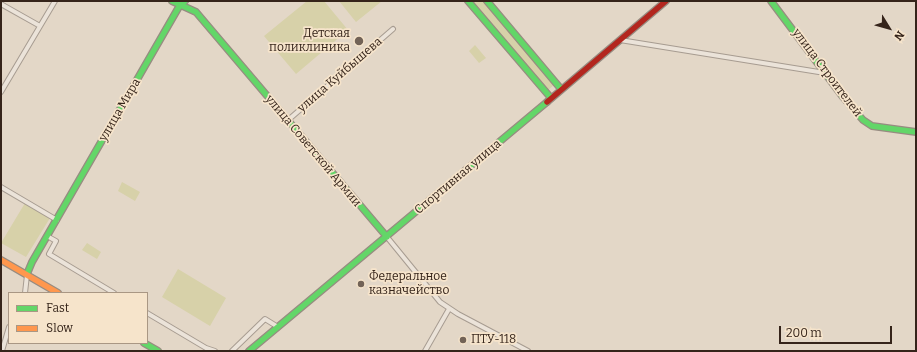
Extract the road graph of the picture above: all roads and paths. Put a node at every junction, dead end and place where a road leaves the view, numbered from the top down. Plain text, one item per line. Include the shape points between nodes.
1 (55, 1) edge
2 (172, 1) edge
3 (185, 1) edge
4 (468, 1) edge
5 (487, 1) edge
6 (666, 1) edge
7 (771, 1) edge
8 (1, 4) edge
9 (180, 5) junction
10 (40, 26) junction
11 (393, 30) dead end
12 (620, 40) junction
13 (826, 73) junction
14 (561, 90) junction
15 (1, 92) edge
16 (551, 98) junction
17 (288, 121) junction
18 (916, 132) edge
19 (1, 187) edge
20 (57, 220) junction
21 (47, 236) junction
22 (386, 237) junction
23 (1, 260) edge
24 (27, 274) junction
25 (25, 292) edge
26 (56, 292) edge
27 (112, 292) edge
28 (449, 309) junction
29 (148, 314) edge
30 (278, 327) junction
31 (8, 330) edge
32 (146, 344) edge
33 (2, 351) edge
34 (158, 351) edge
35 (215, 351) edge
36 (232, 351) edge
37 (249, 351) edge
38 (425, 351) edge
39 (528, 351) edge

1 - 10 street
2 - 9 main road, улица Советской Армии
3 - 9 main road, улица Мира
4 - 16 main road
5 - 14 main road
6 - 12 main road, Спортивная улица
7 - 13 main road, улица Строителей
8 - 10 street
9 - 17 main road, улица Советской Армии via 196,12
9 - 20 main road, улица Мира
10 - 15 street
11 - 17 street, улица Куйбышева
12 - 13 street
12 - 14 main road, Спортивная улица
13 - 18 main road, улица Строителей via 843,97 863,120 872,126
14 - 16 main road, Спортивная улица
16 - 22 main road, Спортивная улица
17 - 22 main road, улица Советской Армии
19 - 20 street
20 - 21 main road, улица Мира
21 - 24 main road, улица Мира
21 - 27 street via 56,241 49,254
22 - 28 street, улица Советской Армии via 433,295
22 - 30 main road, Спортивная улица
23 - 24 main road
24 - 25 street
24 - 26 main road
28 - 38 street
28 - 39 street, улица Советской Армии
29 - 35 street
30 - 36 street via 265,319
30 - 37 main road, Спортивная улица
31 - 33 street
32 - 34 main road

